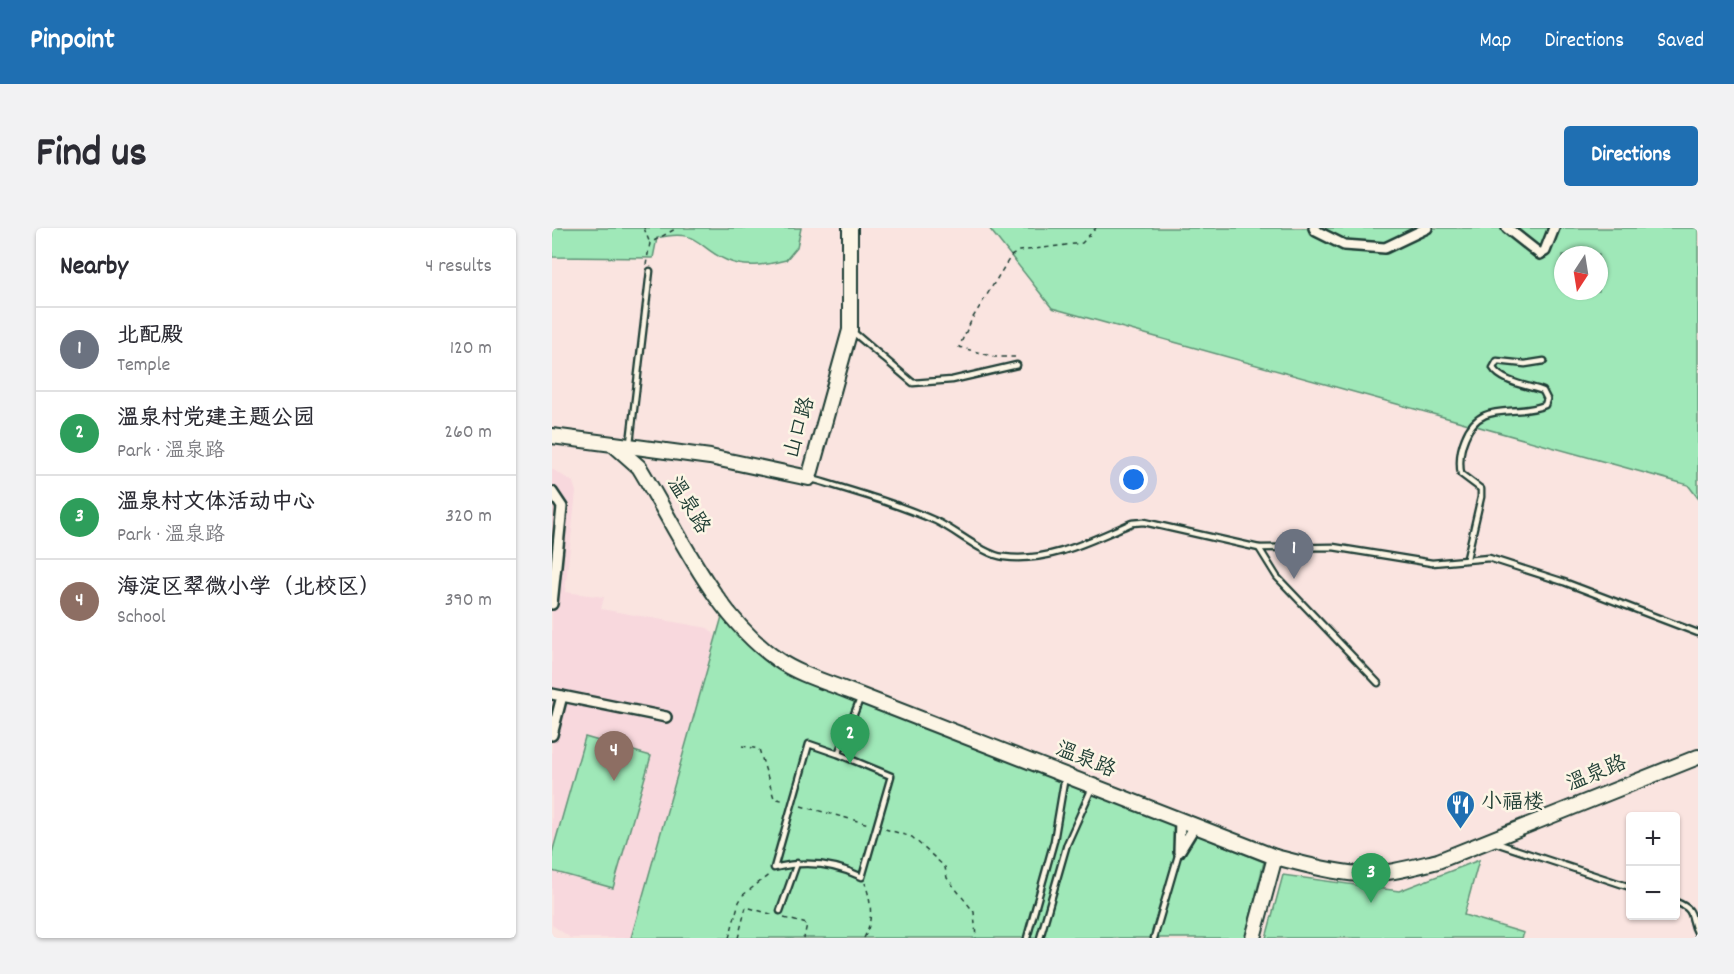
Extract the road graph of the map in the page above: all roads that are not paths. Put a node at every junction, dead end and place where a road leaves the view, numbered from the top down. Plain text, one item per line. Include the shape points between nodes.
1 (850, 228) edge
2 (1314, 228) edge
3 (1427, 228) edge
4 (1507, 228) edge
5 (1554, 228) edge
6 (650, 271) road end
7 (850, 330) junction
8 (1544, 362) dead end
9 (1017, 365) road end
10 (552, 436) edge
11 (613, 444) junction
12 (630, 446) junction
13 (809, 478) junction
14 (552, 492) edge
15 (1259, 549) junction
16 (1467, 558) junction
17 (552, 604) edge
18 (1698, 633) edge
19 (1377, 683) dead end
20 (552, 694) edge
21 (562, 696) junction
22 (861, 696) junction
23 (666, 717) dead end
24 (552, 735) edge
25 (838, 754) junction
26 (1698, 757) edge
27 (1065, 776) junction
28 (1092, 787) junction
29 (1180, 820) junction
30 (1195, 826) junction
31 (1488, 841) junction
32 (1179, 852) junction
33 (1275, 857) junction
34 (797, 863) junction
35 (1626, 886) edge
36 (1680, 904) edge
37 (780, 911) dead end
38 (1698, 934) edge
39 (1027, 938) edge
40 (1040, 938) edge
41 (1154, 938) edge
42 (1253, 938) edge

1 - 7 main road, 山口路
2 - 3 street via 1344,245 1385,248
4 - 5 street via 1540,254
6 - 12 lane
7 - 9 lane via 913,383 952,380
7 - 13 main road, 山口路
8 - 16 lane via 1497,361 1493,368 1496,372 1543,391 1545,405 1531,411 1479,416 1465,436 1459,464 1461,474 1481,489
10 - 11 main road
11 - 12 main road, 山口路
11 - 22 main road, 温泉路 via 639,468 714,593 753,641 780,661
12 - 13 main road, 山口路 via 710,457
13 - 15 lane via 890,502 938,522 991,555 1006,558 1041,557 1144,522
14 - 17 street via 562,507
15 - 16 lane via 1333,547 1432,563
15 - 19 lane via 1277,577
16 - 18 lane via 1500,561
20 - 21 street
21 - 23 street
21 - 24 street
22 - 25 lane
22 - 27 main road, 温泉路
25 - 34 lane via 809,744 774,868
25 - 34 lane via 891,776 862,877 834,865
26 - 31 main road, 温泉路
27 - 28 main road, 温泉路
27 - 39 lane via 1054,842
28 - 29 main road, 温泉路
28 - 40 lane via 1067,844
29 - 30 main road, 温泉路
29 - 32 street
30 - 32 street
30 - 33 main road, 温泉路
31 - 33 main road, 温泉路 via 1438,861 1360,874
31 - 35 lane
32 - 41 lane
33 - 42 main road
34 - 37 lane
36 - 38 lane via 1694,913

